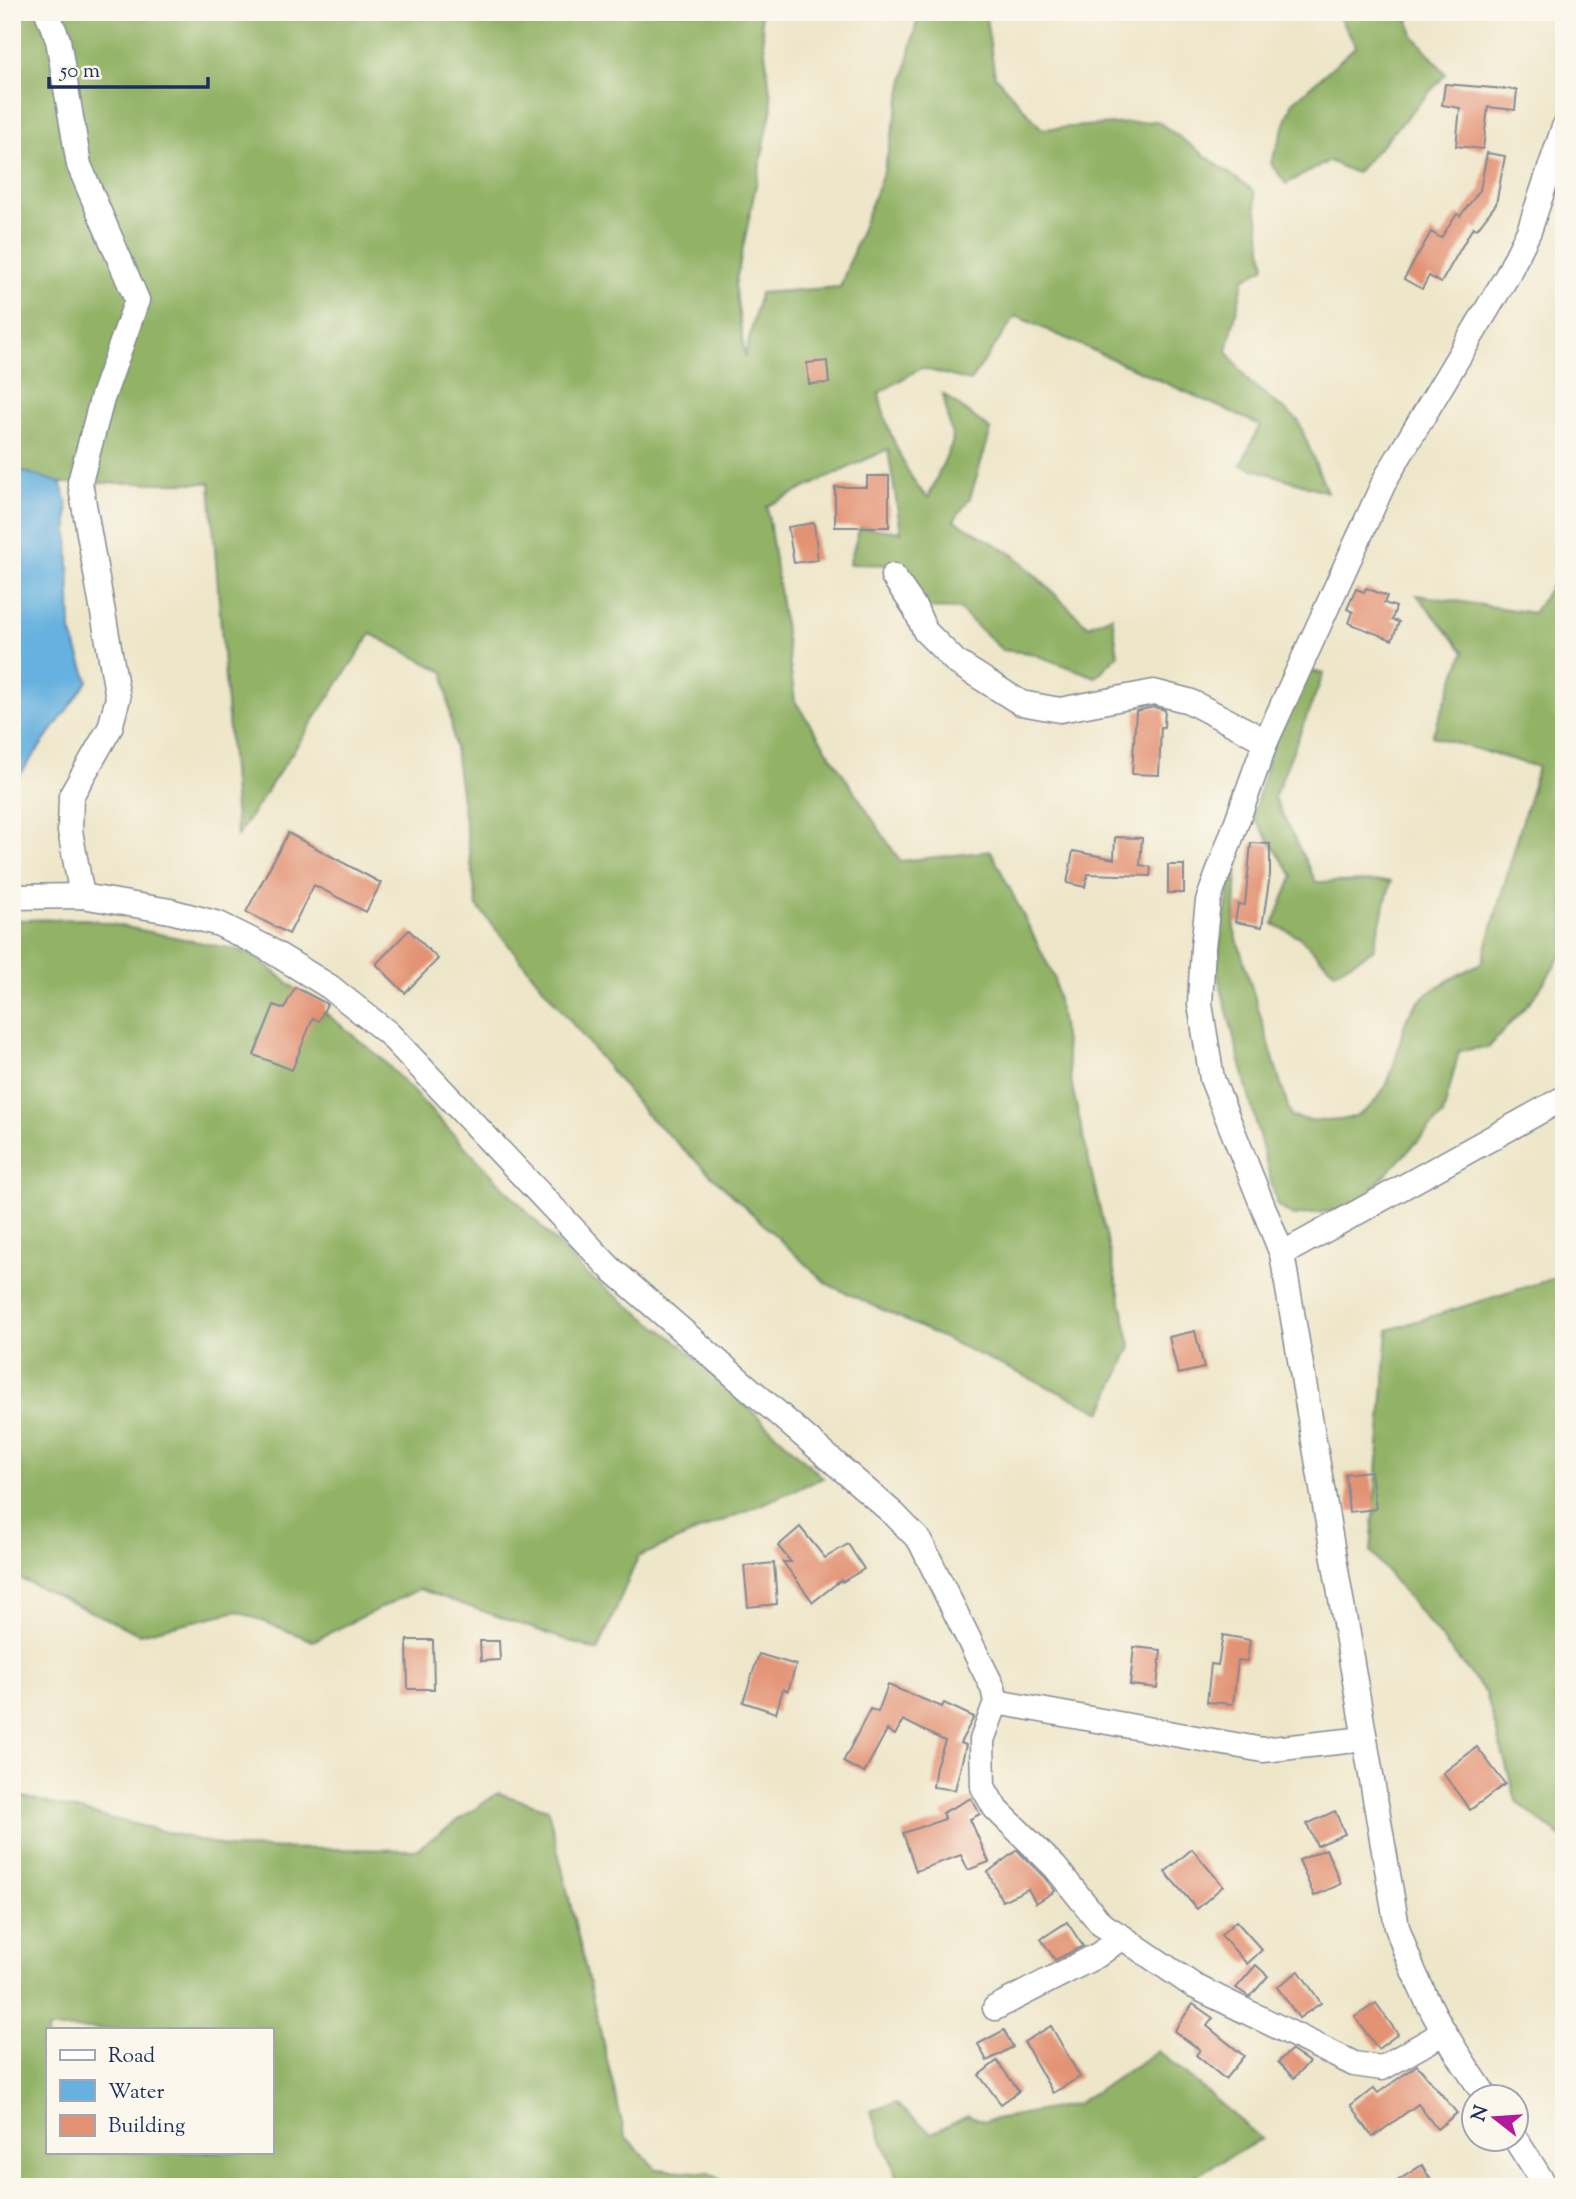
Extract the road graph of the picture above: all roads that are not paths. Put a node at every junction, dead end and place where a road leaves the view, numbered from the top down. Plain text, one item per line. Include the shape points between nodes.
1 (47, 12) edge
2 (1564, 127) edge
3 (893, 576) dead end
4 (1266, 741) junction
5 (82, 896) junction
6 (12, 897) edge
7 (1564, 1098) edge
8 (1282, 1254) junction
9 (996, 1702) junction
10 (1364, 1740) junction
11 (1122, 1937) junction
12 (995, 2008) dead end
13 (1443, 2032) junction
14 (1478, 2084) edge
15 (1525, 2154) edge
16 (1546, 2187) edge

1 - 5 street via 58,40 79,165 137,300 102,399 80,482 118,698 110,727 71,796 70,831
2 - 4 street via 1529,231 1386,478
3 - 4 street via 925,631 956,662 1021,703 1060,710 1154,692 1189,701
4 - 8 street via 1208,901 1200,1003 1212,1079
5 - 6 street
5 - 9 street via 219,924 330,987 388,1033 609,1267 920,1541
7 - 8 street
8 - 10 street
9 - 10 street via 1263,1750
9 - 11 street via 982,1740 983,1787 995,1808 1055,1867 1101,1924
10 - 13 street via 1397,1927 1414,1978
11 - 12 street via 1098,1955
11 - 13 street via 1194,1986 1354,2064 1382,2068
13 - 14 street
15 - 16 street

